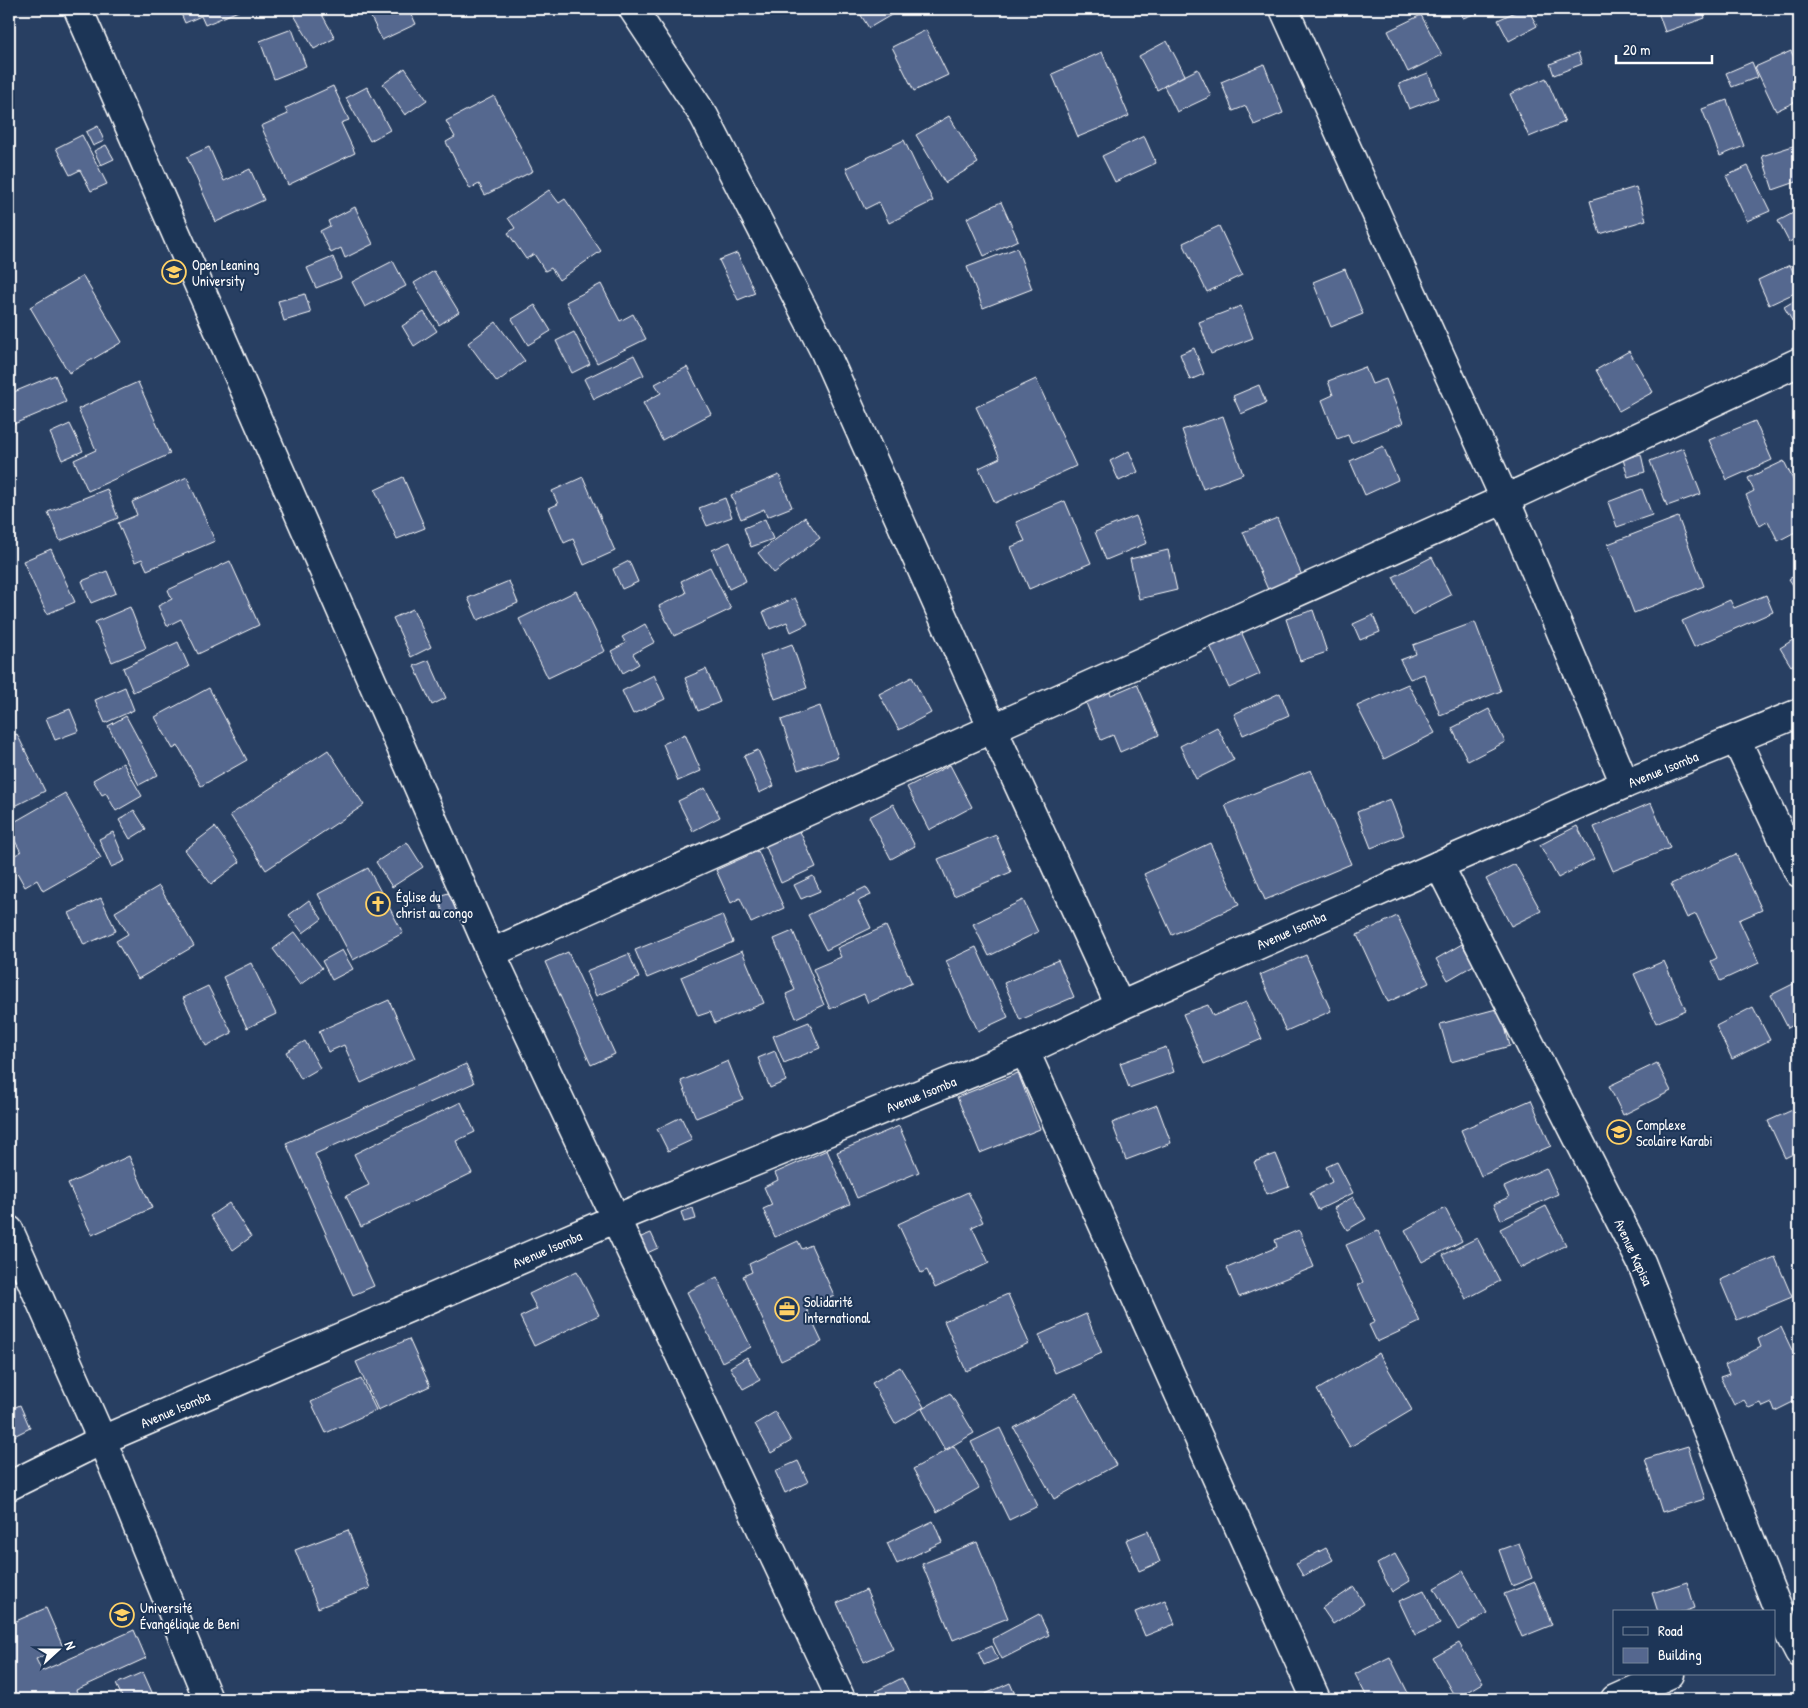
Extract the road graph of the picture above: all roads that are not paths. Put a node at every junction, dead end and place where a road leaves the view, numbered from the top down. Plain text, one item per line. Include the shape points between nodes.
1 (78, 9) edge
2 (633, 9) edge
3 (1284, 9) edge
4 (1799, 362) edge
5 (1505, 499) junction
6 (1799, 713) edge
7 (992, 727) junction
8 (1736, 739) junction
9 (1625, 784) junction
10 (1439, 865) junction
11 (1799, 873) edge
12 (491, 953) junction
13 (1120, 1006) junction
14 (1025, 1051) junction
15 (617, 1218) junction
16 (9, 1230) edge
17 (102, 1440) junction
18 (9, 1486) edge
19 (1786, 1621) edge
20 (1799, 1653) edge
21 (1666, 1676) edge
22 (208, 1699) edge
23 (841, 1699) edge
24 (1316, 1699) edge
25 (1615, 1699) edge

1 - 12 street
2 - 7 street via 704,116 824,350
3 - 5 street
4 - 5 street
5 - 7 street
5 - 9 street
6 - 8 street, Avenue Isomba
7 - 12 street
7 - 13 street
8 - 9 street, Avenue Isomba
8 - 11 street
9 - 10 street, Avenue Isomba
10 - 13 street, Avenue Isomba
10 - 19 street, Avenue Kapisa via 1641,1262
12 - 15 street
13 - 14 street, Avenue Isomba
14 - 15 street, Avenue Isomba
14 - 24 street
15 - 17 street, Avenue Isomba
15 - 23 street
16 - 17 street
17 - 18 street, Avenue Isomba
17 - 22 street
19 - 20 street, Avenue Kapisa
21 - 25 street

